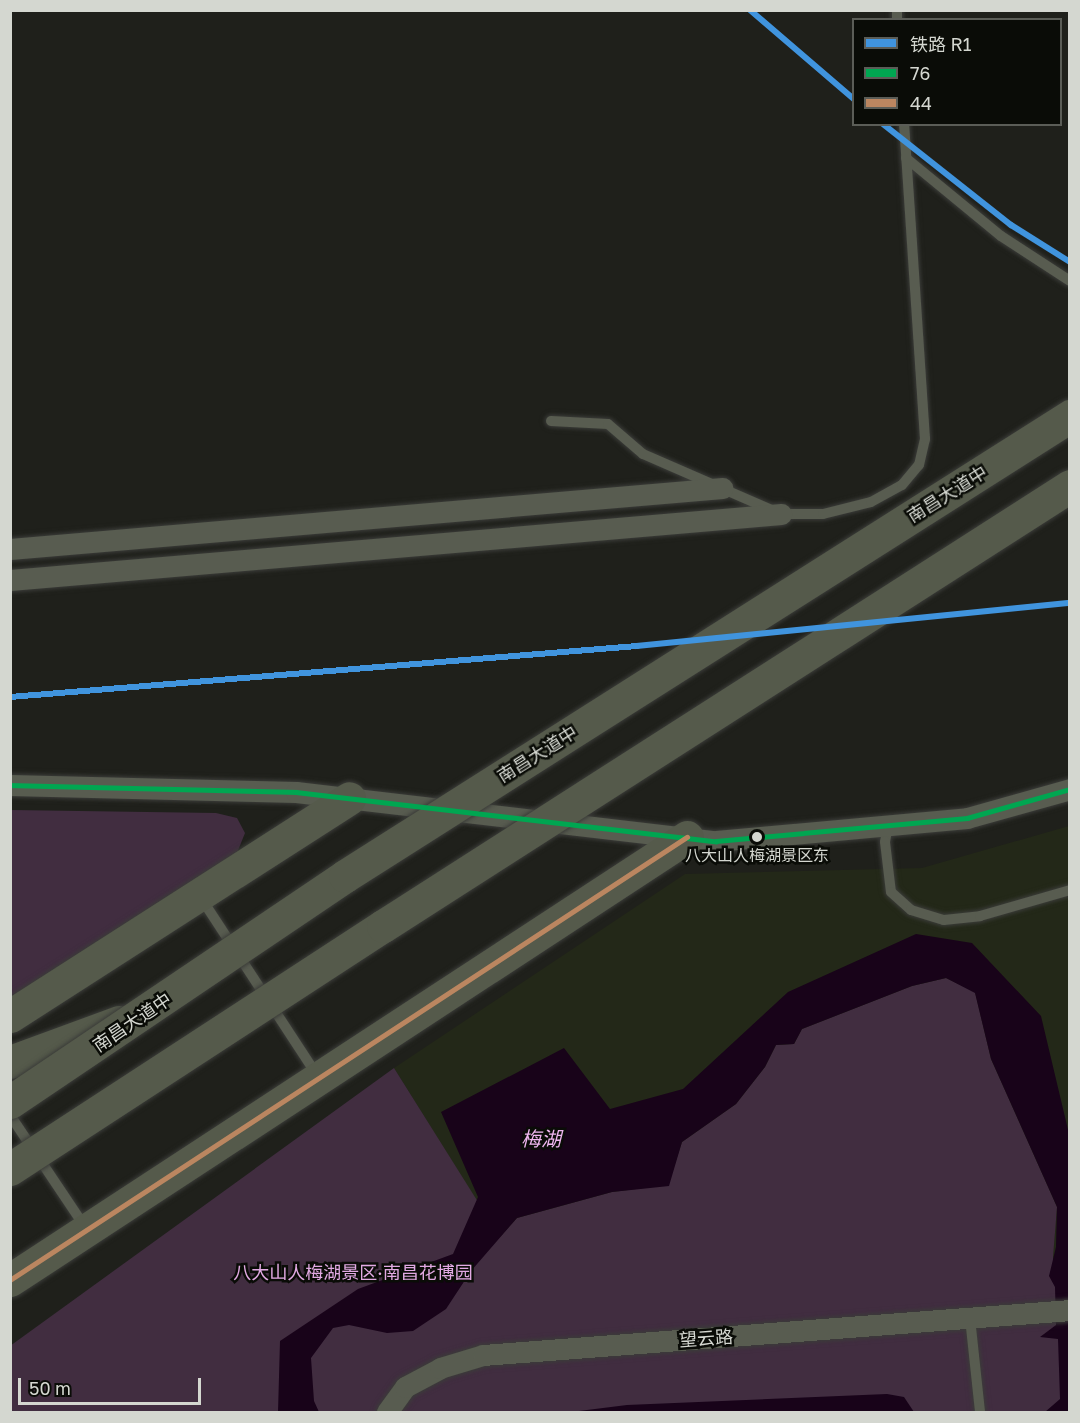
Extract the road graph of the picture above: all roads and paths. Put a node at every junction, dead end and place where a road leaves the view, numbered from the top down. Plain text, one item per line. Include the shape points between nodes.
1 (904, 126) edge
2 (906, 158) junction
3 (1070, 281) edge
4 (1070, 416) edge
5 (551, 421) dead end
6 (1070, 486) edge
7 (722, 488) junction
8 (782, 514) junction
9 (10, 549) edge
10 (10, 580) edge
11 (10, 785) edge
12 (1070, 789) edge
13 (349, 798) junction
14 (888, 825) junction
15 (687, 837) junction
16 (1070, 890) edge
17 (199, 895) junction
18 (152, 1010) junction
19 (10, 1016) edge
20 (10, 1062) edge
21 (319, 1078) junction
22 (10, 1102) edge
23 (10, 1115) edge
24 (10, 1170) edge
25 (87, 1230) junction
26 (10, 1280) edge
27 (1070, 1310) edge
28 (970, 1318) junction
29 (387, 1413) edge
30 (980, 1413) edge

1 - 2 lane
2 - 3 lane via 1001,236
2 - 8 lane via 925,439 919,465 902,484 871,502 823,514
4 - 18 highway, 南昌大道中, bridge via 345,876
5 - 7 lane via 608,424 644,454
6 - 24 highway, bridge via 373,932
7 - 8 lane
7 - 9 street
8 - 10 street
11 - 13 street via 296,792
12 - 14 street via 967,819
13 - 15 street
13 - 17 highway
14 - 15 street via 716,841
14 - 16 lane via 885,842 891,892 911,910 944,920 980,916
15 - 21 highway
17 - 19 highway
17 - 21 lane
18 - 20 highway, bridge
18 - 22 highway, 南昌大道中, bridge
21 - 25 highway
23 - 25 lane
25 - 26 highway
27 - 28 street, 望云路
28 - 29 street, 望云路 via 483,1355 440,1368 405,1388
28 - 30 lane

